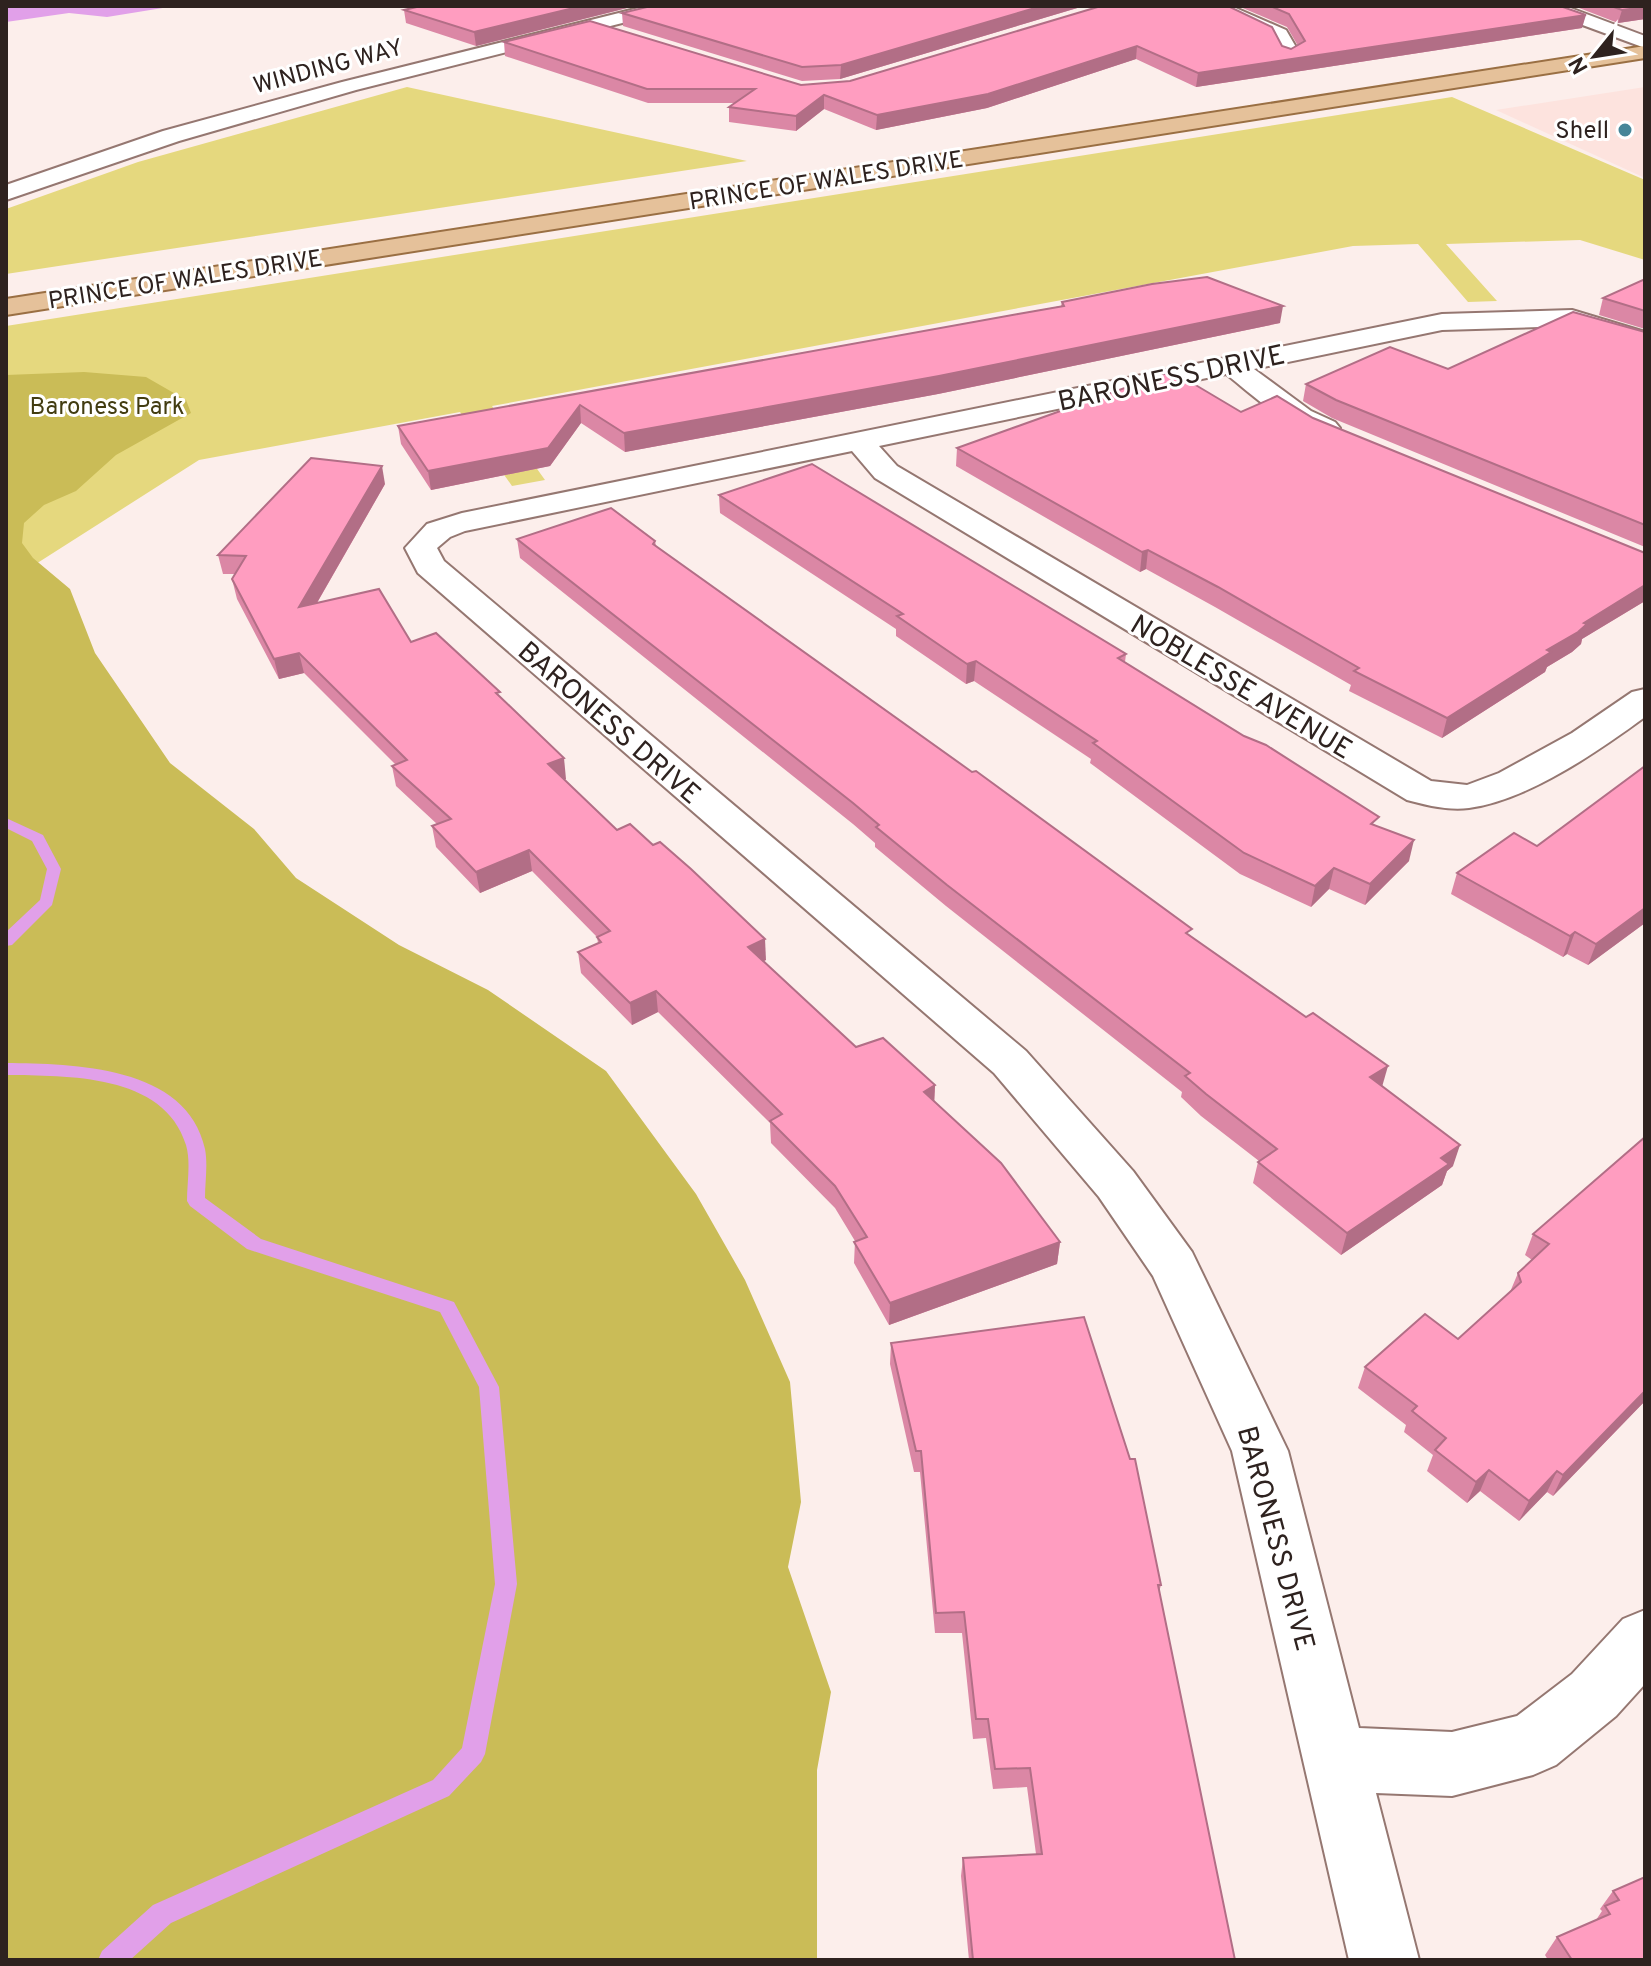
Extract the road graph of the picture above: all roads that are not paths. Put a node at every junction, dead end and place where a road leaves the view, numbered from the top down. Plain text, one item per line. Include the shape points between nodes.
1 (668, 6) edge
2 (1216, 6) edge
3 (1548, 6) edge
4 (591, 25) junction
5 (635, 39) edge
6 (1645, 42) edge
7 (1645, 52) edge
8 (1290, 54) edge
9 (6, 193) edge
10 (6, 307) edge
11 (1645, 341) edge
12 (1231, 365) junction
13 (1351, 439) edge
14 (859, 441) junction
15 (1637, 716) edge
16 (1645, 1639) edge
17 (1335, 1759) junction
18 (1384, 1960) edge

1 - 4 street, WINDING WAY
2 - 8 street via 1279,34
3 - 6 street
4 - 5 street
4 - 9 street, WINDING WAY via 171,136
7 - 10 main road, PRINCE OF WALES DRIVE
11 - 12 street, BARONESS DRIVE via 1572,318 1442,322
12 - 13 street via 1301,417
12 - 14 street, BARONESS DRIVE
14 - 15 street, NOBLESSE AVENUE via 886,472 1421,792 1468,797 1515,780
14 - 17 street, BARONESS DRIVE via 462,522 428,536 421,548 441,576 1010,1062 1116,1184 1174,1266 1260,1451
16 - 17 street via 1594,1695 1533,1743 1452,1764
17 - 18 street, BARONESS DRIVE

